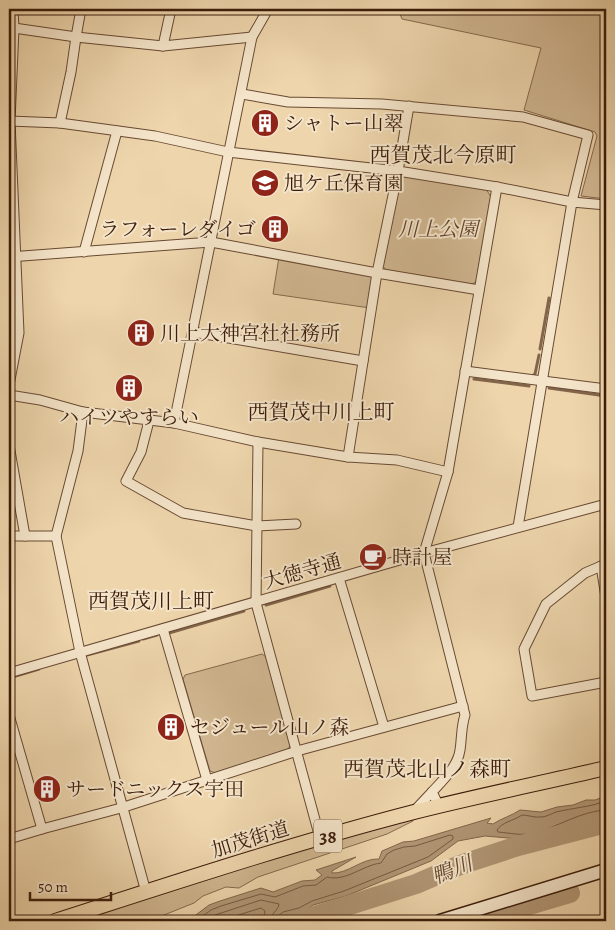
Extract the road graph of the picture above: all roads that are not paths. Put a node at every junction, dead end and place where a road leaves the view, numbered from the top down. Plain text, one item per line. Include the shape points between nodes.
1 (13, 9) edge
2 (82, 9) edge
3 (171, 9) edge
4 (268, 9) edge
5 (14, 28) junction
6 (76, 37) junction
7 (252, 37) junction
8 (163, 46) junction
9 (242, 94) junction
10 (409, 106) junction
11 (10, 121) edge
12 (60, 123) junction
13 (117, 131) junction
14 (228, 152) junction
15 (398, 171) junction
16 (496, 187) junction
17 (572, 202) junction
18 (606, 205) edge
19 (211, 242) junction
20 (84, 252) junction
21 (13, 256) edge
22 (377, 273) junction
23 (479, 290) junction
24 (193, 332) junction
25 (362, 361) junction
26 (465, 371) junction
27 (542, 381) junction
28 (9, 385) edge
29 (606, 389) edge
30 (9, 395) edge
31 (83, 412) junction
32 (149, 421) junction
33 (174, 423) junction
34 (258, 442) junction
35 (9, 445) edge
36 (348, 457) junction
37 (448, 472) junction
38 (606, 504) edge
39 (296, 524) dead end
40 (257, 526) junction
41 (518, 527) junction
42 (9, 536) edge
43 (26, 536) junction
44 (56, 536) junction
45 (424, 553) junction
46 (603, 565) edge
47 (339, 578) junction
48 (606, 597) edge
49 (256, 603) junction
50 (163, 629) junction
51 (80, 652) junction
52 (9, 674) edge
53 (606, 682) edge
54 (463, 706) junction
55 (9, 715) edge
56 (384, 727) junction
57 (297, 751) junction
58 (606, 768) edge
59 (207, 780) junction
60 (432, 792) junction
61 (439, 806) junction
62 (121, 808) junction
63 (414, 812) junction
64 (42, 829) junction
65 (320, 838) junction
66 (9, 839) edge
67 (606, 870) edge
68 (146, 892) junction
69 (54, 921) edge
70 (440, 921) edge

1 - 5 street
2 - 6 street
3 - 8 street
4 - 7 street
5 - 6 street
5 - 11 street
6 - 8 street
6 - 12 street
7 - 8 street
7 - 9 street
9 - 10 street via 288,102
9 - 14 street
10 - 15 street
10 - 17 street via 523,117 588,135
11 - 12 street
11 - 21 street
12 - 13 street
13 - 14 street
13 - 20 street
14 - 15 street
14 - 19 street
15 - 16 street
15 - 22 street
16 - 17 street
16 - 23 street
17 - 18 street
17 - 27 street
19 - 20 street
19 - 22 street
19 - 24 street
20 - 21 street
21 - 28 street via 18,333
22 - 23 street
22 - 25 street
23 - 26 street
24 - 25 street
24 - 33 street
25 - 36 street
26 - 27 street
26 - 37 street
27 - 29 street
27 - 41 street
30 - 31 street
31 - 32 street
31 - 44 street via 78,452
32 - 33 street
32 - 40 street via 141,452 126,481 183,513
33 - 34 street
34 - 36 street
34 - 40 street
35 - 43 street
36 - 37 street via 397,460
37 - 45 street
38 - 41 street, 大徳寺通
39 - 40 street
40 - 49 street
41 - 45 street, 大徳寺通
42 - 43 street
43 - 44 street
44 - 51 street
45 - 47 street, 大徳寺通
45 - 54 street
46 - 48 street
46 - 53 street via 585,573 546,604 524,650 532,696
47 - 49 street, 大徳寺通
47 - 56 street
49 - 50 street, 大徳寺通
49 - 57 street
50 - 51 street, 大徳寺通
50 - 59 street
51 - 52 street, 大徳寺通
51 - 62 street
54 - 56 street
54 - 60 street via 465,714 456,763
55 - 64 street
56 - 57 street
57 - 59 street
57 - 65 street
58 - 61 main road, 加茂街道 / 38
59 - 62 street
60 - 61 street
60 - 63 street
61 - 63 main road, 加茂街道 / 38
62 - 64 street
62 - 68 street
63 - 65 main road, 加茂街道 / 38
64 - 66 street
65 - 68 main road, 加茂街道 / 38
67 - 70 street
68 - 69 main road, 加茂街道 / 38

